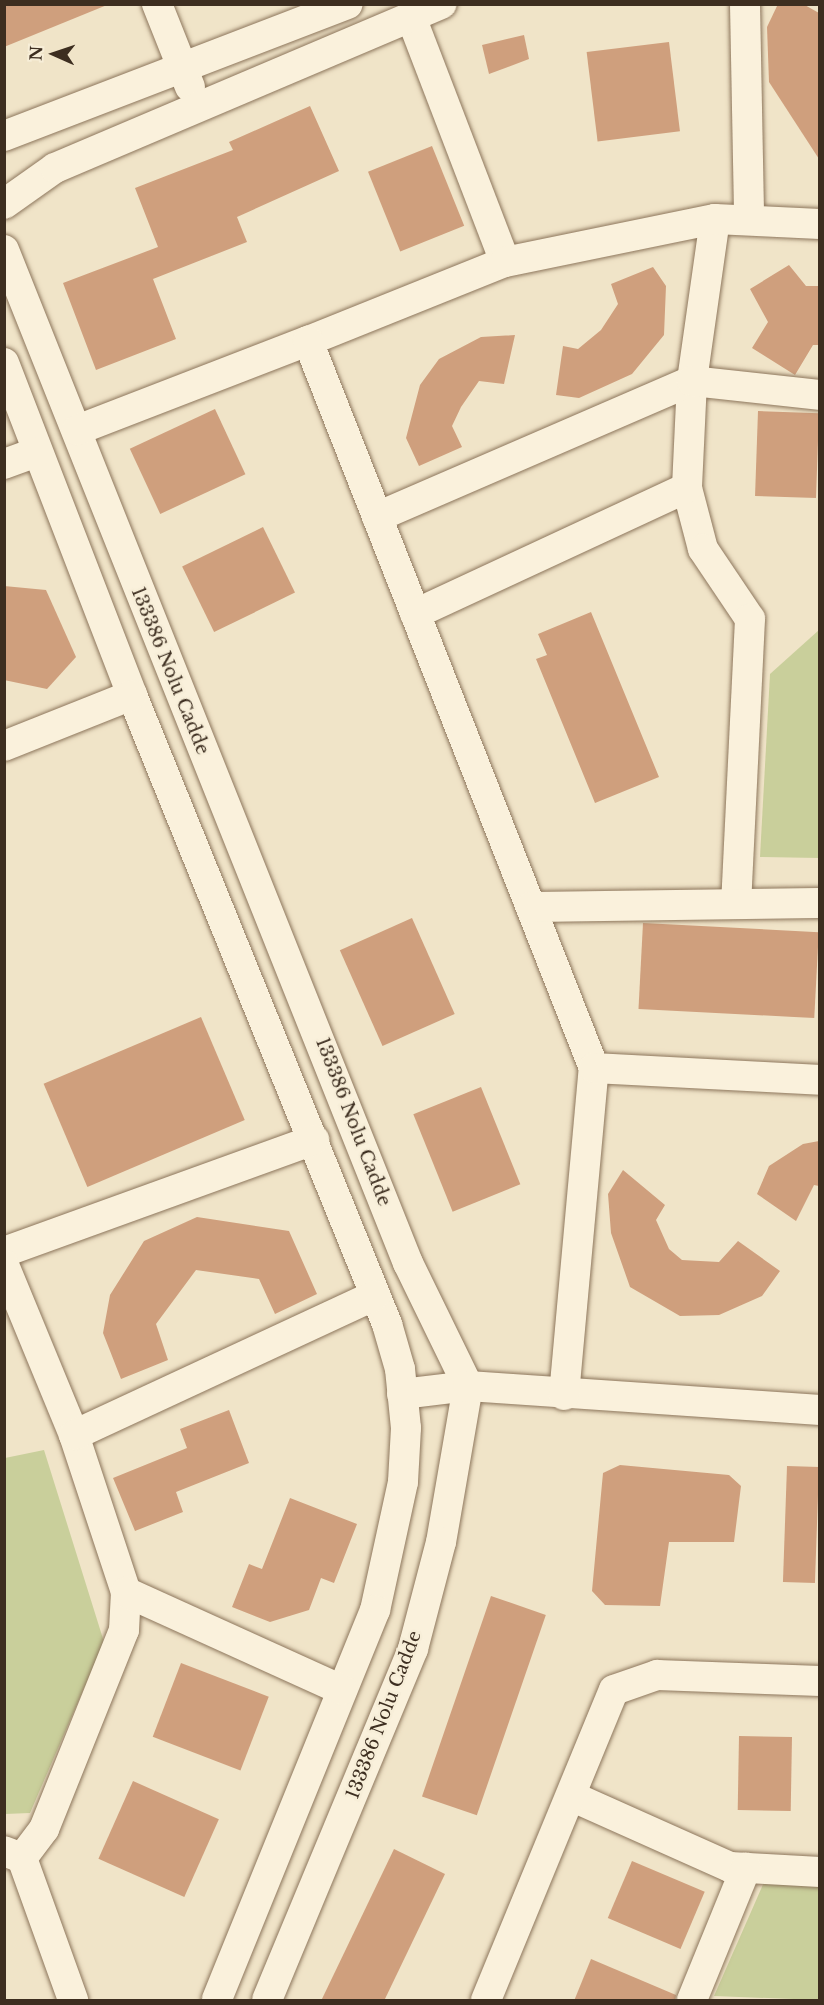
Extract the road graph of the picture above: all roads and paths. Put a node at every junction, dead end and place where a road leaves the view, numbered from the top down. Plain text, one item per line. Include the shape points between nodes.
1 (157, 4) edge
2 (348, 4) edge
3 (442, 4) edge
4 (745, 4) edge
5 (411, 17) junction
6 (183, 68) junction
7 (198, 110) junction
8 (4, 136) edge
9 (4, 204) edge
10 (715, 219) junction
11 (749, 220) junction
12 (819, 224) edge
13 (4, 250) edge
14 (505, 262) junction
15 (308, 341) junction
16 (4, 363) edge
17 (692, 381) junction
18 (819, 395) edge
19 (77, 430) junction
20 (37, 452) junction
21 (4, 464) edge
22 (687, 488) junction
23 (377, 517) junction
24 (415, 614) junction
25 (132, 695) junction
26 (4, 746) edge
27 (736, 901) junction
28 (819, 903) edge
29 (531, 907) junction
30 (594, 1068) junction
31 (819, 1080) edge
32 (314, 1140) junction
33 (4, 1252) edge
34 (4, 1265) edge
35 (375, 1295) junction
36 (468, 1386) junction
37 (402, 1394) junction
38 (564, 1395) junction
39 (819, 1410) edge
40 (74, 1435) junction
41 (126, 1592) junction
42 (819, 1681) edge
43 (342, 1690) junction
44 (571, 1796) junction
45 (13, 1854) edge
46 (746, 1868) junction
47 (819, 1872) edge
48 (73, 2001) edge
49 (217, 2001) edge
50 (267, 2001) edge
51 (486, 2001) edge
52 (693, 2001) edge

1 - 6 street
2 - 6 street
3 - 5 street
4 - 11 street
5 - 7 street
5 - 14 street
6 - 7 street
6 - 8 street
7 - 9 street via 55,168
10 - 11 street
10 - 14 street
10 - 17 street
11 - 12 street
13 - 19 street, 133386 Nolu Cadde
14 - 15 street
15 - 19 street
15 - 23 street
16 - 20 street
17 - 18 street
17 - 22 street
17 - 23 street
19 - 36 street, 133386 Nolu Cadde via 408,1263
20 - 21 street
20 - 25 street
22 - 24 street
22 - 27 street via 703,549 750,619
23 - 24 street
24 - 29 street
25 - 26 street
25 - 32 street
27 - 28 street
27 - 29 street
29 - 30 street
30 - 31 street
30 - 38 street
32 - 33 street
32 - 35 street
34 - 40 street
35 - 37 street
35 - 40 street
36 - 37 street
36 - 38 street
36 - 50 street, 133386 Nolu Cadde via 441,1542 413,1649
37 - 43 street via 406,1428 396,1531 375,1610
38 - 39 street
40 - 41 street
41 - 43 street
41 - 45 street via 124,1630 44,1829
42 - 44 street via 657,1675 614,1690
43 - 49 street
44 - 46 street via 730,1867
44 - 51 street
45 - 48 street
46 - 47 street
46 - 52 street

